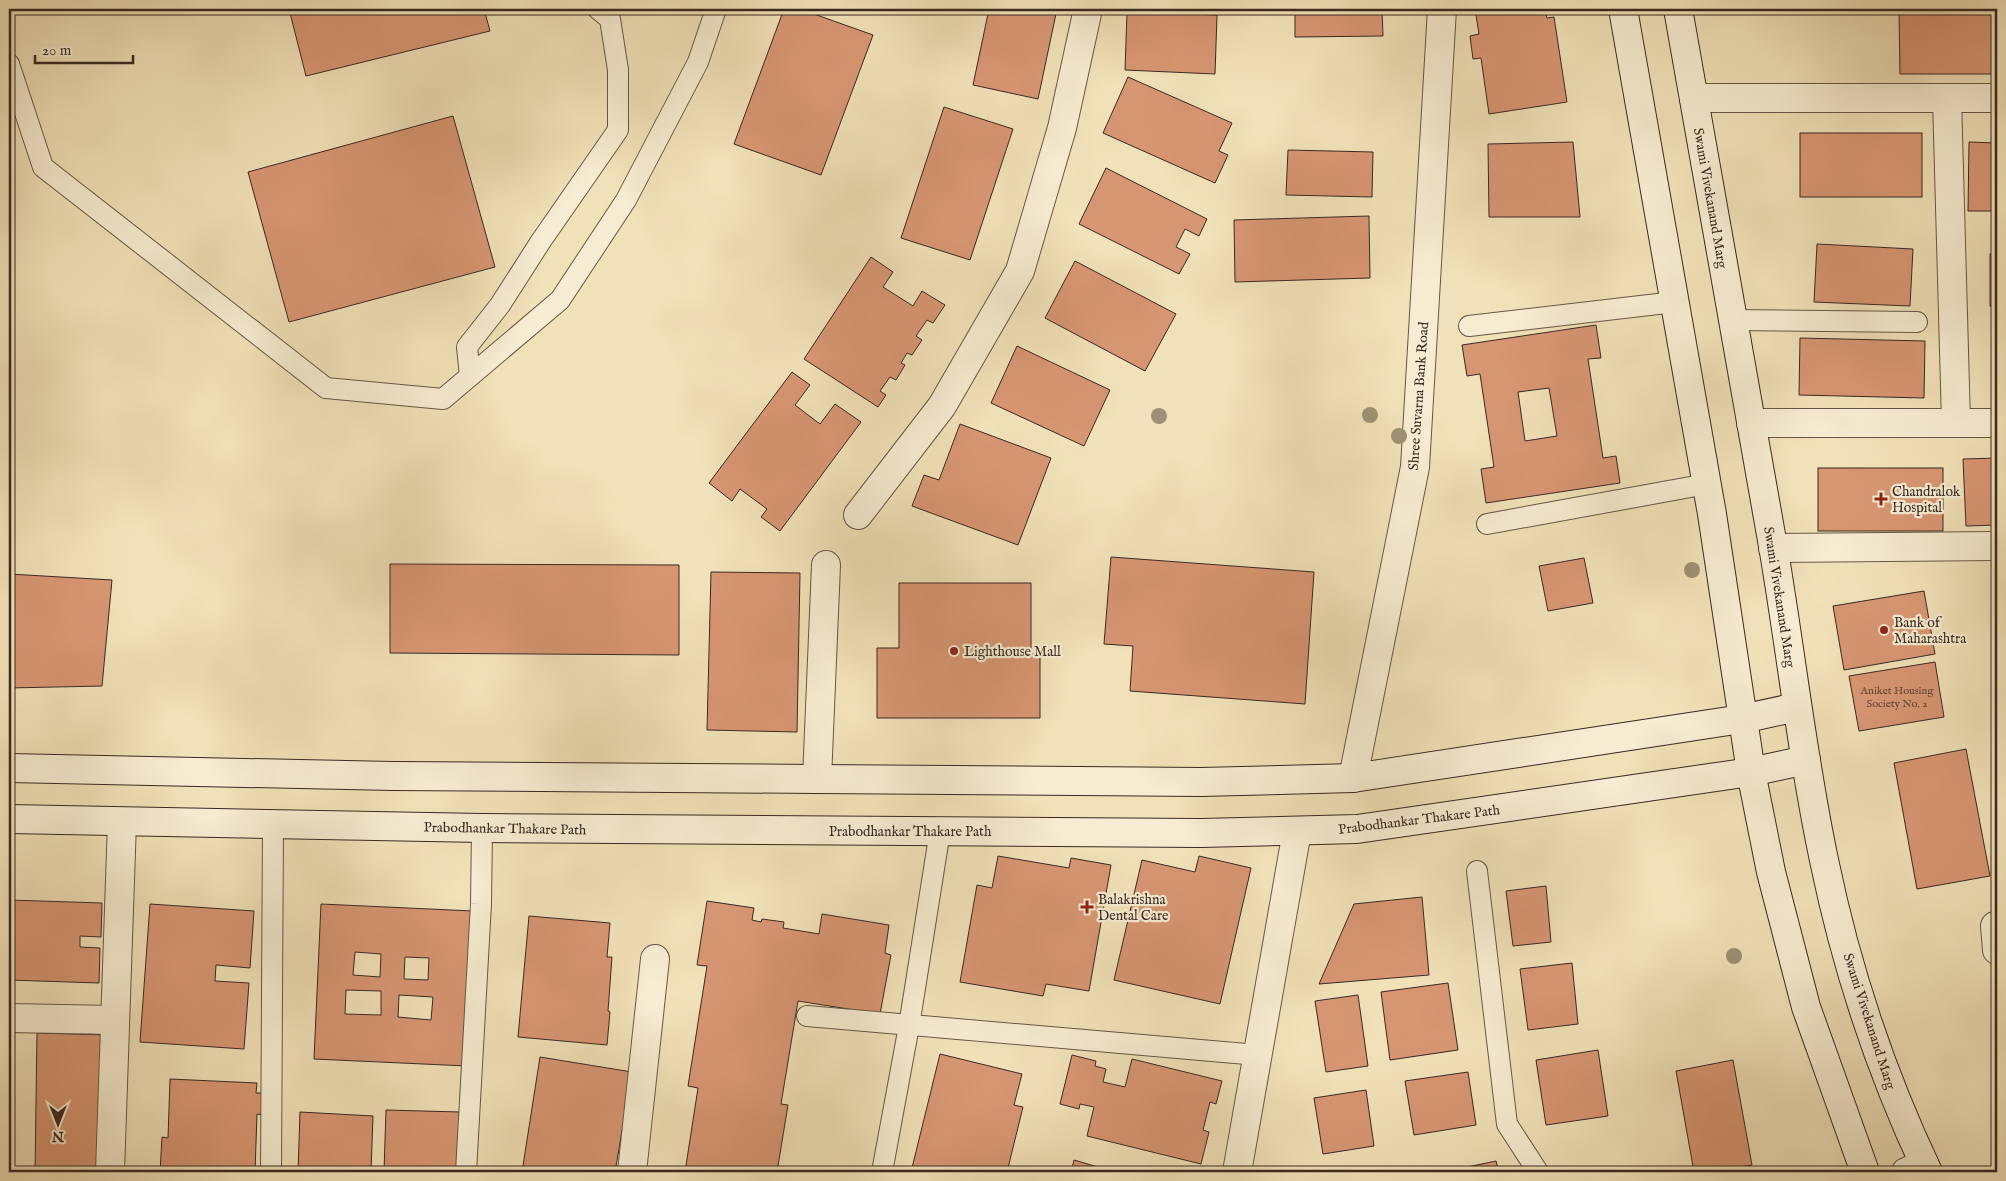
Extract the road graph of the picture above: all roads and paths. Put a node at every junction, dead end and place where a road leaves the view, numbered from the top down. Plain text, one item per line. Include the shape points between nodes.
1 (716, 9) edge
2 (1088, 9) edge
3 (1442, 9) edge
4 (1623, 9) edge
5 (1678, 9) edge
6 (609, 12) edge
7 (9, 64) edge
8 (1694, 98) junction
9 (1947, 98) junction
10 (1997, 98) edge
11 (1675, 302) junction
12 (1733, 320) junction
13 (1917, 322) dead end
14 (1469, 326) dead end
15 (470, 376) junction
16 (1751, 423) junction
17 (1956, 423) junction
18 (1997, 423) edge
19 (1707, 484) junction
20 (858, 515) dead end
21 (1487, 524) dead end
22 (1997, 546) edge
23 (1773, 548) junction
24 (826, 565) dead end
25 (1797, 707) junction
26 (1742, 719) junction
27 (1806, 760) junction
28 (9, 768) edge
29 (1750, 772) junction
30 (1353, 778) junction
31 (817, 779) junction
32 (9, 819) edge
33 (122, 822) junction
34 (272, 824) junction
35 (482, 828) junction
36 (940, 831) junction
37 (1297, 831) junction
38 (1477, 871) dead end
39 (655, 959) dead end
40 (807, 1016) dead end
41 (9, 1018) edge
42 (114, 1020) junction
43 (909, 1026) junction
44 (1258, 1055) junction
45 (1919, 1169) edge
46 (110, 1172) edge
47 (271, 1172) edge
48 (466, 1172) edge
49 (632, 1172) edge
50 (882, 1172) edge
51 (1237, 1172) edge
52 (1538, 1172) edge
53 (1865, 1172) edge

1 - 15 lane via 698,62 626,200 560,300
2 - 20 main road via 1062,128 1020,271 942,406
3 - 30 main road, Shree Suvarna Bank Road via 1415,467
4 - 11 main road
5 - 8 main road, Swami Vivekanand Marg
6 - 15 lane via 618,70 618,130 500,305 467,347
7 - 15 lane via 43,167 326,388 443,399
8 - 9 main road
8 - 12 main road, Swami Vivekanand Marg
9 - 10 main road
9 - 17 main road
11 - 14 lane
11 - 19 main road
12 - 13 lane
12 - 16 main road, Swami Vivekanand Marg
16 - 17 main road
16 - 23 main road, Swami Vivekanand Marg
17 - 18 main road
19 - 21 lane
19 - 26 main road
22 - 23 main road
23 - 25 main road, Swami Vivekanand Marg
24 - 31 main road
25 - 26 main road
25 - 27 main road, Swami Vivekanand Marg
26 - 29 main road
26 - 30 main road
27 - 29 main road, Prabodhankar Thakare Path
27 - 45 main road, Swami Vivekanand Marg via 1824,861 1858,991
28 - 31 main road via 383,776
29 - 37 main road, Prabodhankar Thakare Path via 1357,829
29 - 53 main road via 1771,872 1806,1007
30 - 31 main road via 1201,782
32 - 33 main road, Prabodhankar Thakare Path
33 - 34 main road, Prabodhankar Thakare Path
33 - 42 main road
34 - 35 main road, Prabodhankar Thakare Path
34 - 47 lane
35 - 36 main road, Prabodhankar Thakare Path
35 - 48 lane via 481,904
36 - 37 main road, Prabodhankar Thakare Path
36 - 43 lane
37 - 44 main road
38 - 52 lane via 1507,1124
39 - 49 main road
40 - 43 lane
41 - 42 main road
42 - 46 main road
43 - 44 lane
43 - 50 lane
44 - 51 main road

